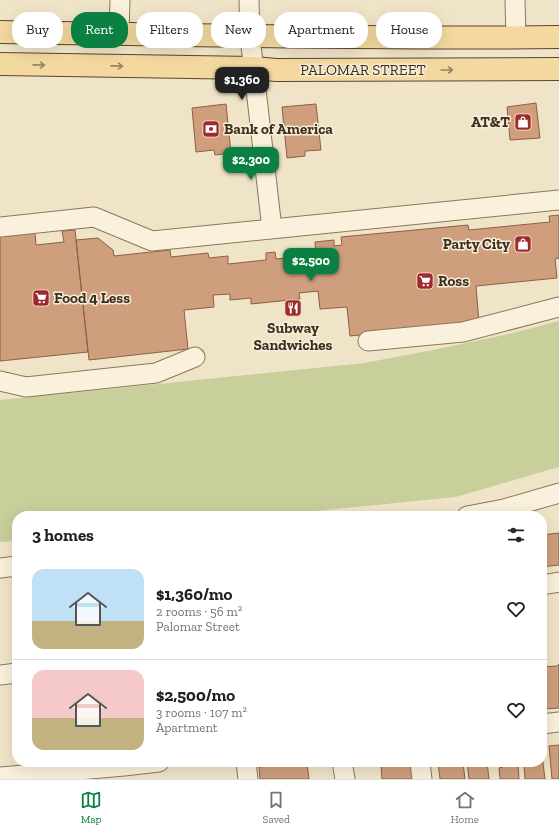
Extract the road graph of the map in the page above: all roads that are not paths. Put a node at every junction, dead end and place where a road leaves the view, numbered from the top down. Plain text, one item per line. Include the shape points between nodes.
1 (120, 0) edge
2 (249, 0) edge
3 (515, 0) edge
4 (120, 12) edge
5 (249, 12) edge
6 (0, 32) edge
7 (71, 33) edge
8 (128, 34) edge
9 (211, 36) edge
10 (266, 37) edge
11 (559, 37) edge
12 (516, 38) junction
13 (251, 48) edge
14 (0, 64) edge
15 (254, 68) junction
16 (559, 69) edge
17 (559, 200) edge
18 (0, 227) edge
19 (272, 229) junction
20 (559, 307) edge
21 (368, 341) dead end
22 (195, 357) dead end
23 (0, 381) edge
24 (559, 494) edge
25 (493, 511) edge
26 (12, 567) edge
27 (0, 568) edge
28 (559, 582) edge
29 (547, 584) edge
30 (12, 674) edge
31 (0, 675) edge
32 (559, 722) edge
33 (547, 723) edge
34 (95, 767) edge
35 (247, 767) edge
36 (343, 767) edge
37 (421, 767) edge
38 (0, 777) edge
39 (248, 779) edge
40 (345, 779) edge
41 (422, 779) edge

1 - 4 street
2 - 5 street
3 - 12 street
6 - 7 main road
8 - 9 main road
10 - 12 main road
11 - 12 main road
13 - 15 street
14 -> 15 main road, PALOMAR STREET
15 -> 16 main road, PALOMAR STREET
15 - 19 street
17 - 19 street
18 - 19 street via 94,217 152,242
20 - 21 street via 463,332
22 - 23 street via 156,374 26,387
24 - 25 street
26 - 27 street
28 - 29 street
30 - 31 street
32 - 33 street
34 - 38 street
35 - 39 street
36 - 40 street
37 - 41 street

